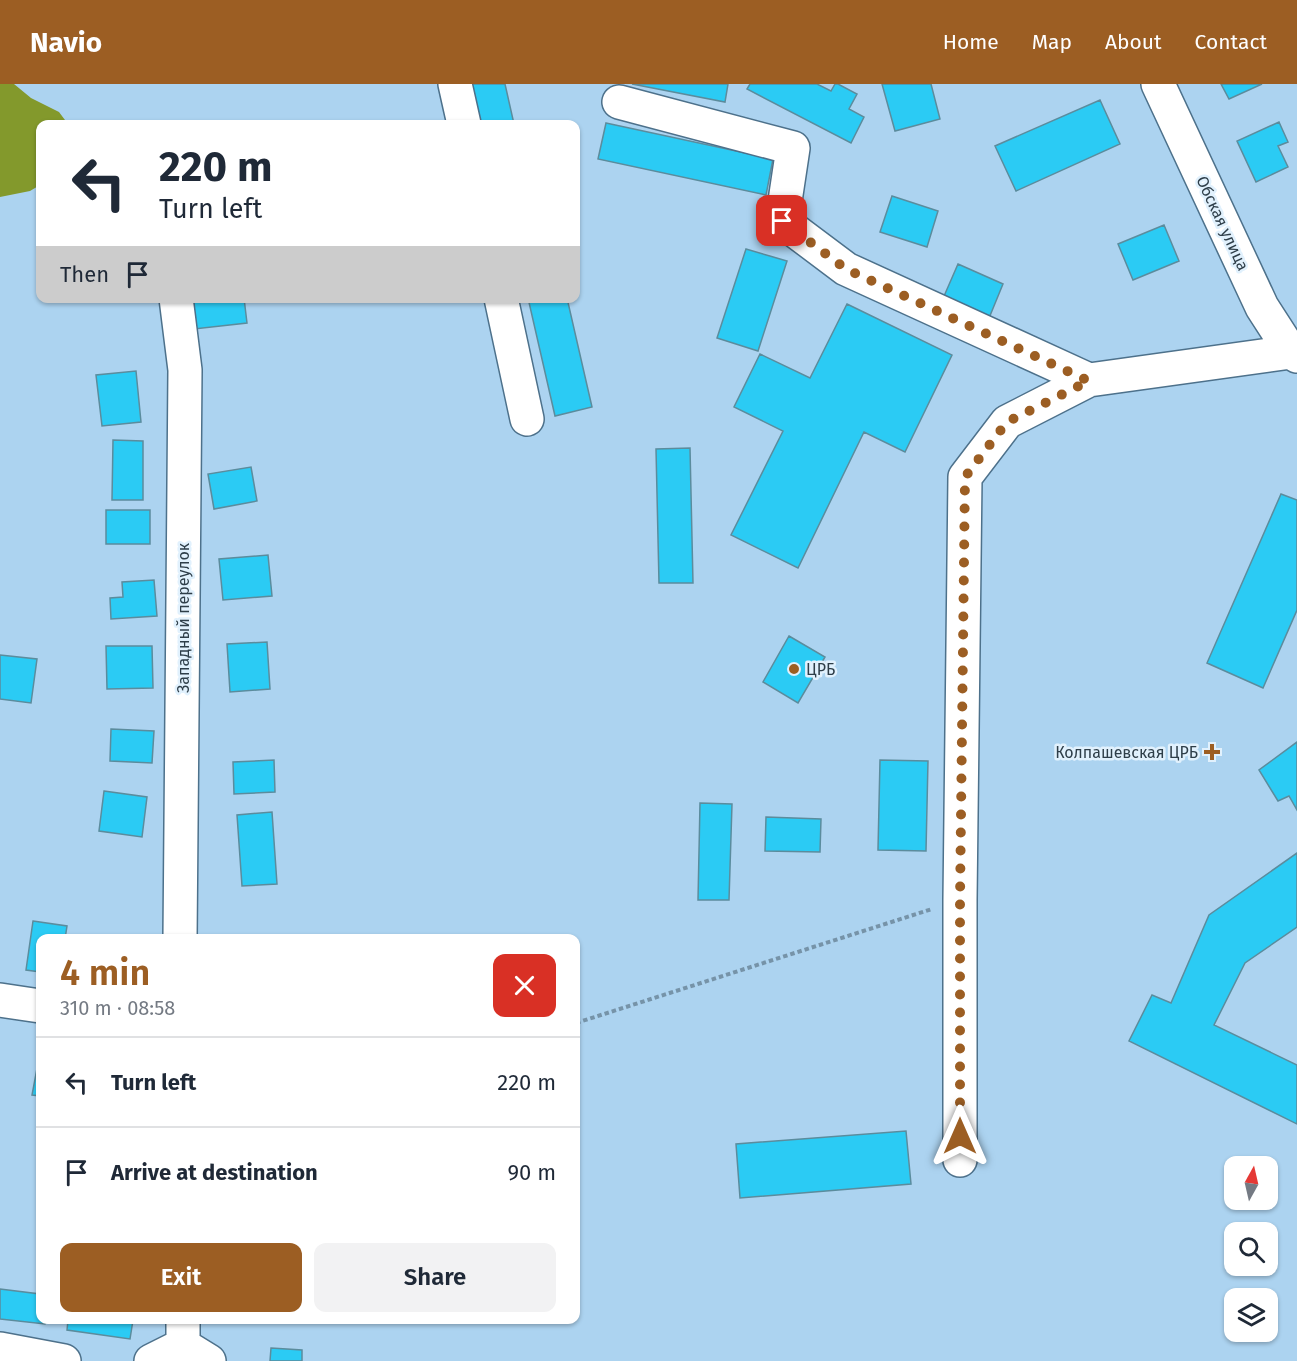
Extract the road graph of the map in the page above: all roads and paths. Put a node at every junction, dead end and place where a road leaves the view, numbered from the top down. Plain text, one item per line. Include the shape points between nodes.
1 (455, 84) edge
2 (1158, 84) edge
3 (619, 102) dead end
4 (463, 120) edge
5 (177, 303) edge
6 (502, 303) edge
7 (1294, 354) edge
8 (1089, 381) junction
9 (527, 419) dead end
10 (960, 900) junction
11 (180, 934) edge
12 (0, 1000) edge
13 (36, 1005) edge
14 (580, 1022) edge
15 (960, 1160) dead end
16 (192, 1342) edge
17 (0, 1349) edge
18 (64, 1361) edge
19 (151, 1361) edge

1 - 4 street
2 - 7 street, Обская улица via 1262,307
3 - 8 street via 793,148 782,221 846,269
5 - 11 street, Западный переулок via 185,369
6 - 9 street
7 - 8 street
8 - 10 street via 1007,422 965,477
10 - 14 path
10 - 15 street
12 - 13 street
16 - 19 street
17 - 18 street

